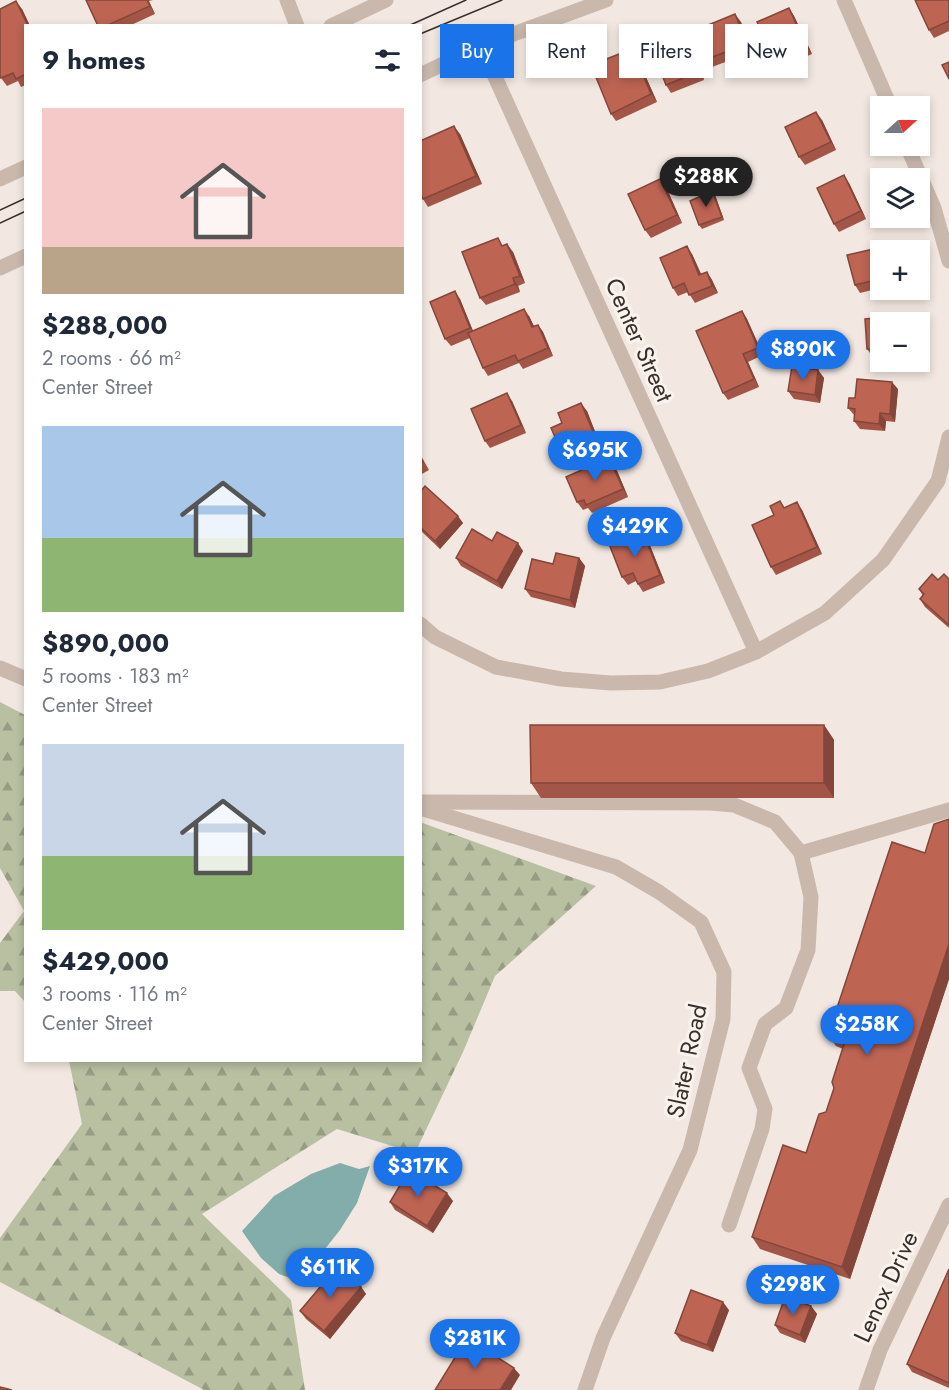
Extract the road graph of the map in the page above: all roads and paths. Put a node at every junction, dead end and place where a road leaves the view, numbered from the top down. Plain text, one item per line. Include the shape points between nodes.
1 (287, 0) edge
2 (386, 0) edge
3 (606, 0) edge
4 (844, 0) edge
5 (296, 24) edge
6 (335, 24) edge
7 (514, 34) edge
8 (440, 65) edge
9 (422, 74) edge
10 (496, 78) edge
11 (886, 96) edge
12 (911, 156) edge
13 (24, 168) edge
14 (0, 178) edge
15 (24, 257) edge
16 (949, 261) edge
17 (0, 268) edge
18 (949, 437) edge
19 (422, 626) edge
20 (756, 652) junction
21 (0, 668) edge
22 (24, 678) edge
23 (422, 802) edge
24 (422, 809) edge
25 (949, 810) edge
26 (801, 854) junction
27 (949, 1205) edge
28 (729, 1225) dead end
29 (585, 1390) edge
30 (866, 1390) edge

1 - 5 street
2 - 6 street
3 - 7 street
4 - 11 street
8 - 9 street
10 - 20 street, Center Street
12 - 16 street via 934,208
13 - 14 street
15 - 17 street
18 - 20 street via 938,481 883,560 825,613
19 - 20 street via 435,637 496,667 611,683 660,682 708,671
21 - 22 street
23 - 26 street via 734,806 775,822
24 - 29 street, Slater Road via 616,867 701,922 724,972 723,1018 690,1150 603,1338
25 - 26 street
26 - 28 street via 811,897 808,950 786,1008 765,1024 749,1068 765,1109 762,1129
27 - 30 street, Lenox Drive via 880,1350

